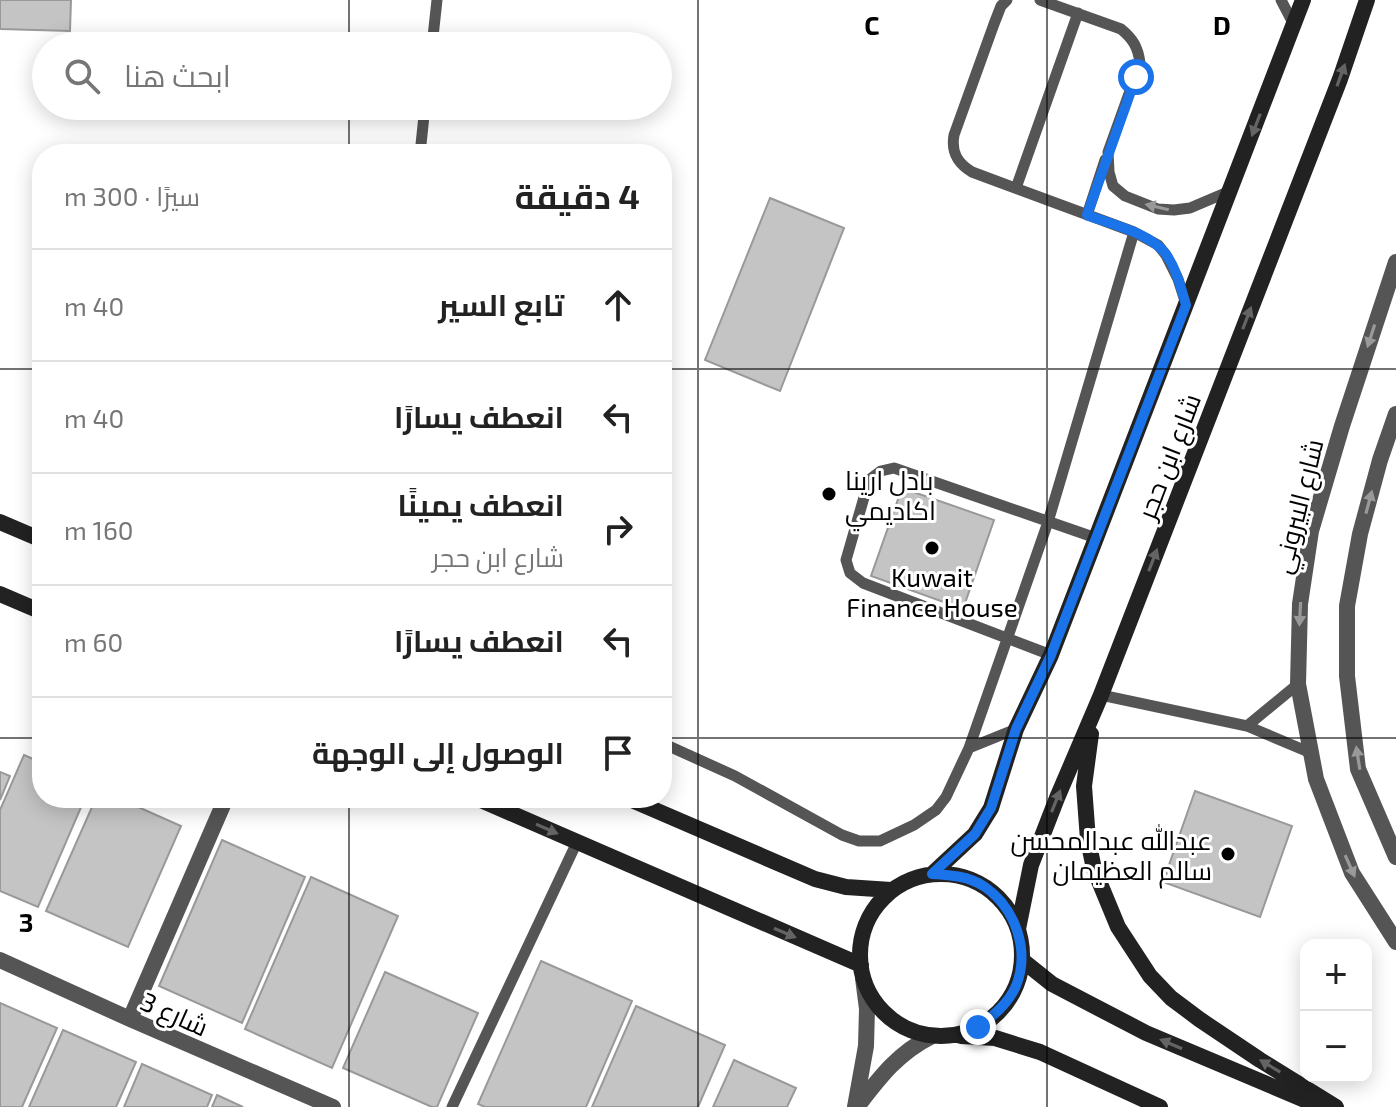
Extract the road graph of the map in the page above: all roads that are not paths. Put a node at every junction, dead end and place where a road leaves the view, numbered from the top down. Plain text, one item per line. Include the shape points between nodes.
1 (437, 0) edge
2 (1007, 0) edge
3 (1040, 0) edge
4 (1281, 0) edge
5 (1303, 0) edge
6 (1367, 0) edge
7 (1078, 13) junction
8 (1294, 25) junction
9 (434, 32) edge
10 (424, 120) edge
11 (421, 144) edge
12 (1108, 152) junction
13 (1016, 188) junction
14 (1231, 191) junction
15 (1087, 215) junction
16 (1134, 232) junction
17 (1396, 262) edge
18 (1186, 305) junction
19 (1396, 414) edge
20 (0, 522) edge
21 (1048, 522) junction
22 (32, 536) edge
23 (1096, 538) junction
24 (0, 594) edge
25 (32, 608) edge
26 (1007, 638) junction
27 (1051, 655) junction
28 (1298, 684) junction
29 (1101, 695) junction
30 (1094, 712) junction
31 (1247, 726) junction
32 (1016, 729) junction
33 (672, 748) edge
34 (969, 748) junction
35 (1311, 753) junction
36 (222, 808) edge
37 (499, 808) edge
38 (650, 808) edge
39 (577, 842) junction
40 (1396, 857) edge
41 (932, 874) junction
42 (891, 890) junction
43 (1018, 929) junction
44 (1396, 942) edge
45 (0, 960) edge
46 (1022, 960) junction
47 (862, 971) junction
48 (130, 1019) junction
49 (952, 1035) junction
50 (932, 1036) junction
51 (307, 1102) edge
52 (333, 1107) edge
53 (452, 1107) edge
54 (856, 1107) edge
55 (1160, 1107) edge
56 (1320, 1107) edge
57 (1336, 1107) edge

1 - 9 lane
2 - 13 lane via 952,144 966,168
3 - 7 lane
4 - 8 lane
5 - 8 main road, شارع ابن حجر
29 -> 6 main road, شارع ابن حجر
7 - 12 lane via 1121,29 1139,51 1140,63
7 - 13 lane
8 -> 14 main road, شارع ابن حجر
10 - 11 lane
14 -> 12 lane via 1190,208 1158,209 1113,186
12 - 15 lane
13 - 15 lane
14 - 18 main road, شارع ابن حجر
15 - 16 lane
16 - 18 lane via 1166,255
16 - 21 lane
17 -> 28 street, شارع البيروني via 1311,531 1300,604
18 - 23 main road, شارع ابن حجر
40 -> 19 street via 1358,769 1347,676 1347,606 1360,534
20 - 22 main road
21 - 23 lane
21 - 26 lane
21 - 26 lane via 894,468 869,480 846,560 850,573 863,583
23 - 27 main road, شارع ابن حجر
24 - 25 main road
26 - 27 lane
26 - 34 lane
27 - 32 main road, شارع ابن حجر
28 - 31 lane
28 - 35 street, شارع البيروني
29 - 30 main road, شارع ابن حجر
29 - 31 lane
43 -> 30 main road, شارع ابن حجر via 1031,865
57 -> 30 main road via 1171,998 1118,927 1094,869 1084,810
31 - 35 lane
32 - 34 lane
32 - 41 main road, شارع ابن حجر via 991,808 975,834
33 - 34 lane via 859,841 880,841 936,810
35 -> 44 street, شارع البيروني via 1352,873
36 - 48 street
37 -> 39 main road
38 - 42 main road via 815,879
39 -> 47 main road
39 - 53 lane
41 - 42 main road
41 - 43 main road via 959,876 984,886
42 - 47 main road via 863,930
43 - 46 main road
45 - 48 street, شارع 3
46 - 49 main road via 1016,987 1000,1010 978,1027
56 -> 46 main road via 1146,1033 1052,984
47 - 50 main road via 874,1001 891,1019
47 - 54 street via 866,1046
48 - 51 street, شارع 3
49 - 50 main road
49 - 55 main road via 995,1038 1040,1052
50 - 54 street via 887,1068
51 - 52 street, شارع 3

